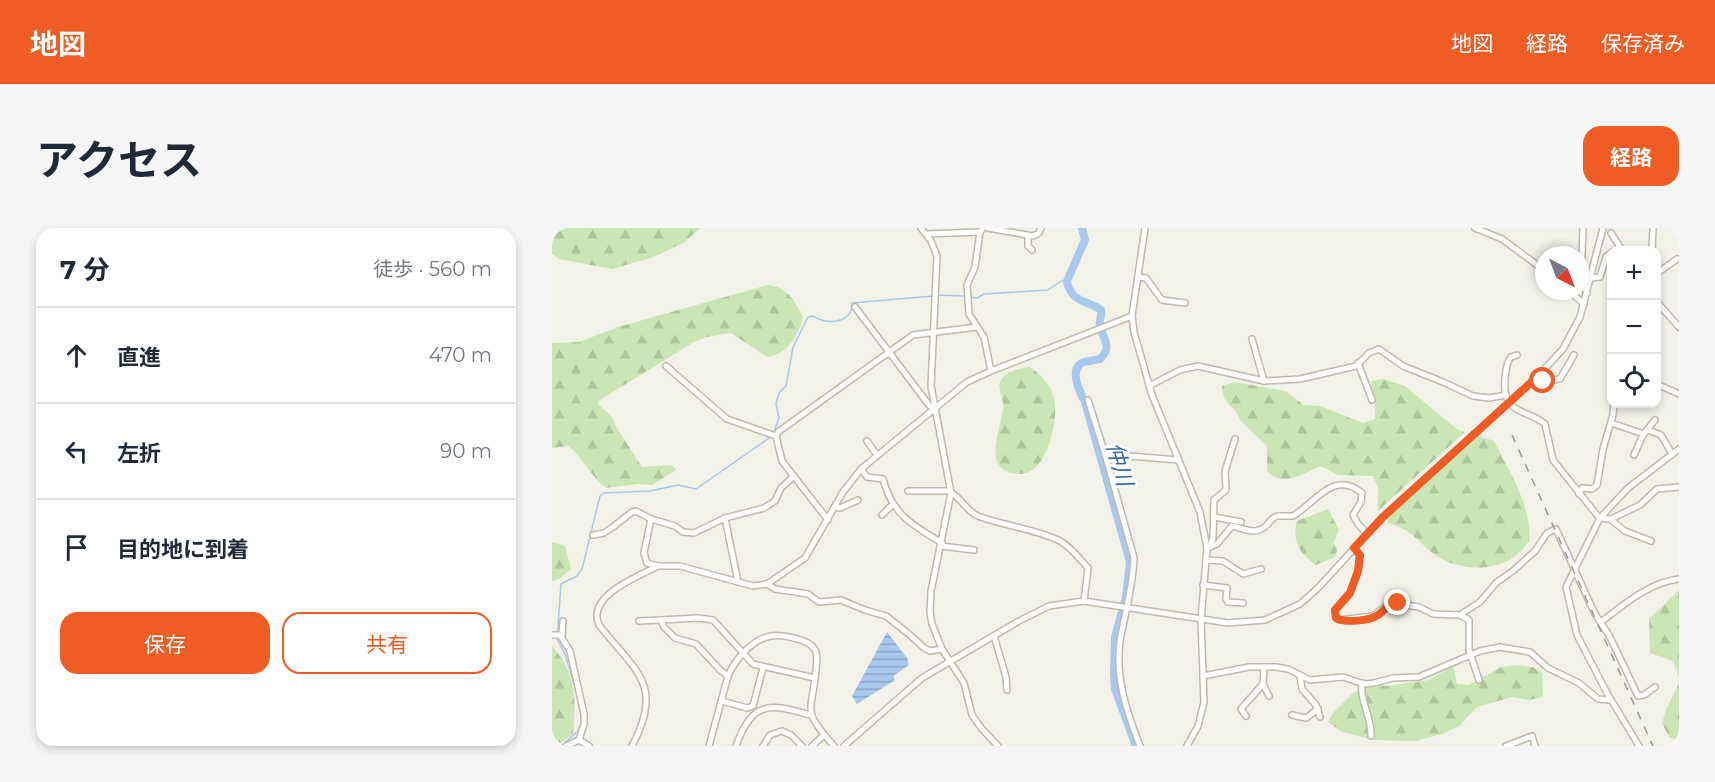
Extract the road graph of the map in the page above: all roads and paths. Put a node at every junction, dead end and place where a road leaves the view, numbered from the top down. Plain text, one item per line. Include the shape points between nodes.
1 (921, 228) edge
2 (988, 228) edge
3 (1041, 228) edge
4 (1145, 228) edge
5 (1475, 228) edge
6 (1583, 228) edge
7 (1603, 228) edge
8 (1653, 228) edge
9 (982, 230) edge
10 (1611, 233) dead end
11 (926, 234) junction
12 (1028, 236) junction
13 (1582, 246) edge
14 (1620, 246) edge
15 (1652, 246) edge
16 (1032, 250) dead end
17 (1607, 257) edge
18 (1677, 259) dead end
19 (1535, 263) edge
20 (1661, 270) edge
21 (1138, 277) junction
22 (1591, 278) junction
23 (1589, 286) edge
24 (1579, 300) edge
25 (1585, 300) edge
26 (1185, 303) dead end
27 (1584, 304) junction
28 (855, 307) dead end
29 (1661, 307) edge
30 (1132, 316) junction
31 (977, 327) junction
32 (1679, 327) edge
33 (934, 332) junction
34 (1252, 339) dead end
35 (889, 352) junction
36 (1517, 355) dead end
37 (1574, 355) dead end
38 (1358, 363) junction
39 (666, 366) dead end
40 (991, 371) junction
41 (1536, 378) junction
42 (1263, 381) junction
43 (1661, 386) dead end
44 (1149, 387) junction
45 (1679, 394) edge
46 (1506, 395) junction
47 (1088, 400) dead end
48 (1372, 400) dead end
49 (1510, 401) junction
50 (1613, 408) edge
51 (934, 409) junction
52 (1655, 420) dead end
53 (1611, 423) junction
54 (1665, 428) dead end
55 (1646, 432) junction
56 (1661, 435) junction
57 (776, 436) junction
58 (1235, 439) dead end
59 (867, 441) dead end
60 (1679, 449) edge
61 (1105, 454) junction
62 (1672, 454) junction
63 (877, 455) junction
64 (1634, 455) dead end
65 (1178, 460) junction
66 (861, 469) junction
67 (794, 476) junction
68 (1679, 487) edge
69 (908, 491) dead end
70 (951, 492) junction
71 (1579, 494) junction
72 (858, 500) dead end
73 (893, 504) junction
74 (835, 507) junction
75 (882, 514) dead end
76 (1214, 517) junction
77 (725, 518) junction
78 (1600, 518) junction
79 (651, 519) junction
80 (1611, 519) junction
81 (828, 520) junction
82 (1241, 522) dead end
83 (1367, 534) junction
84 (593, 535) dead end
85 (1651, 542) dead end
86 (941, 545) junction
87 (1208, 548) junction
88 (1354, 548) junction
89 (974, 550) dead end
90 (1206, 560) junction
91 (658, 566) junction
92 (1260, 569) dead end
93 (1573, 569) junction
94 (1679, 579) edge
95 (738, 582) junction
96 (768, 584) junction
97 (1203, 585) junction
98 (1084, 601) junction
99 (1243, 603) dead end
100 (1127, 608) junction
101 (1460, 615) junction
102 (661, 620) junction
103 (1201, 620) junction
104 (563, 621) dead end
105 (639, 621) dead end
106 (1601, 622) junction
107 (552, 634) edge
108 (561, 636) junction
109 (994, 636) junction
110 (942, 649) junction
111 (743, 654) junction
112 (1471, 654) junction
113 (951, 660) junction
114 (1264, 667) junction
115 (763, 668) junction
116 (728, 676) junction
117 (1203, 676) junction
118 (1300, 676) junction
119 (815, 678) junction
120 (1479, 680) dead end
121 (1362, 683) junction
122 (1263, 684) junction
123 (1655, 687) dead end
124 (1006, 690) dead end
125 (1269, 696) dead end
126 (1611, 700) junction
127 (722, 702) junction
128 (1318, 709) junction
129 (810, 714) junction
130 (1292, 715) dead end
131 (1246, 716) dead end
132 (1320, 717) dead end
133 (824, 735) junction
134 (1371, 736) dead end
135 (579, 740) junction
136 (566, 746) edge
137 (589, 746) edge
138 (632, 746) edge
139 (710, 746) edge
140 (736, 746) edge
141 (764, 746) edge
142 (802, 746) edge
143 (812, 746) edge
144 (834, 746) edge
145 (844, 746) edge
146 (998, 746) edge
147 (1140, 746) edge
148 (1187, 746) edge
149 (1506, 746) edge
150 (1535, 746) edge
151 (1639, 746) edge

1 - 11 street
2 - 12 street
3 - 12 street via 1037,235
4 - 21 street
5 - 19 street via 1502,239
6 - 13 street
7 - 22 street
8 - 15 street
9 - 11 street
9 - 31 street via 967,285 969,314
10 - 14 street
11 - 33 street via 937,256
12 - 16 street
17 - 22 street via 1599,277
18 - 20 street
21 - 26 street via 1146,278 1162,300
21 - 30 street
22 - 23 street
24 - 27 street
25 - 27 street
27 - 41 street via 1566,344
28 - 35 street
29 - 32 street
30 - 40 street
30 - 44 street
31 - 33 street
31 - 40 street via 984,337
33 - 35 street via 913,335
33 - 51 street
34 - 42 street
35 - 51 street
35 - 57 street
36 - 46 street via 1507,363
37 - 41 street via 1560,379
38 - 42 street via 1300,380
38 - 46 street via 1379,350 1402,366 1473,396
38 - 48 street
39 - 57 street via 727,419
40 - 51 street via 967,382
41 - 49 street
42 - 44 street via 1198,366 1180,370
43 - 45 street
44 - 65 street
46 - 49 street
47 - 61 street
49 - 71 street via 1521,413 1545,424 1553,460
49 - 83 street
50 - 53 street
51 - 63 street
51 - 70 street
52 - 55 street
53 - 55 street
53 - 71 street via 1597,485 1582,488
54 - 56 street
55 - 56 street
55 - 64 street
56 - 62 street
57 - 67 street via 779,454
58 - 76 street via 1225,471 1226,490 1214,500
59 - 63 street
60 - 62 street
61 - 65 street
61 - 100 street via 1134,558
62 - 78 street via 1628,488
63 - 66 street
65 - 87 street via 1200,512
66 - 73 street via 867,477 883,479 886,495
66 - 74 street
67 - 77 street via 775,501 764,508
67 - 81 street
68 - 80 street via 1657,489 1640,506
69 - 70 street
70 - 86 street
70 - 98 street via 976,515 1059,540 1088,568
71 - 78 street
72 - 74 street
73 - 75 street
73 - 86 street via 908,522
74 - 81 street
76 - 82 street
76 - 87 street
77 - 79 street via 694,533
77 - 95 street
78 - 80 street
78 - 93 street
79 - 84 street via 632,512 604,533
79 - 91 street via 644,558 646,563
80 - 85 street via 1625,531
81 - 96 street via 805,558
83 - 87 street via 1353,515 1362,493 1339,484 1316,495 1293,516 1277,516 1256,531 1232,526 1217,544
83 - 88 street
86 - 89 street
86 - 110 street via 930,612
87 - 90 street
88 - 101 street via 1360,555 1358,571 1349,595 1335,610 1339,620 1374,616 1386,606 1398,603 1433,614
88 - 103 street via 1318,588 1283,613 1265,620
90 - 92 street via 1223,561 1243,573
90 - 97 street
91 - 95 street via 680,566
91 - 138 street via 606,597 596,611 599,625 644,681 645,710
93 - 101 street via 1556,529 1547,533 1535,551 1496,583 1480,602
93 - 106 street
93 - 126 street via 1566,587 1577,635
94 - 106 street via 1665,582 1628,602
95 - 96 street via 757,587
96 - 110 street via 775,589 808,594 819,602 841,600 886,616 924,648
97 - 99 street via 1227,588 1228,602
97 - 103 street
98 - 100 street
98 - 109 street via 1050,606
100 - 103 street
100 - 147 street via 1120,642 1120,686
101 - 112 street via 1468,621
102 - 105 street
102 - 111 street via 712,621
102 - 116 street via 675,638 696,644
103 - 117 street
104 - 108 street
106 - 123 street via 1638,696
107 - 108 street
108 - 135 street via 570,651 582,703 584,724
109 - 113 street
109 - 124 street
110 - 113 street
111 - 115 street
111 - 116 street
111 - 119 street via 772,635 806,642 817,656
112 - 120 street
112 - 121 street via 1419,677
112 - 126 street via 1500,647 1530,652 1598,699
113 - 145 street via 922,678
113 - 146 street via 964,683 972,715
114 - 117 street
114 - 118 street via 1288,669
114 - 122 street
115 - 119 street
115 - 127 street via 753,706
116 - 127 street
117 - 148 street via 1202,715
118 - 121 street via 1310,680 1343,677
118 - 128 street via 1302,689
119 - 129 street
121 - 134 street
122 - 125 street
122 - 131 street via 1240,710
126 - 151 street
127 - 139 street
128 - 130 street via 1306,718
128 - 132 street
129 - 133 street
129 - 140 street via 765,708 745,723
133 - 143 street
133 - 144 street
135 - 136 street
135 - 137 street
141 - 142 street via 770,735 782,731
149 - 150 street via 1532,736

